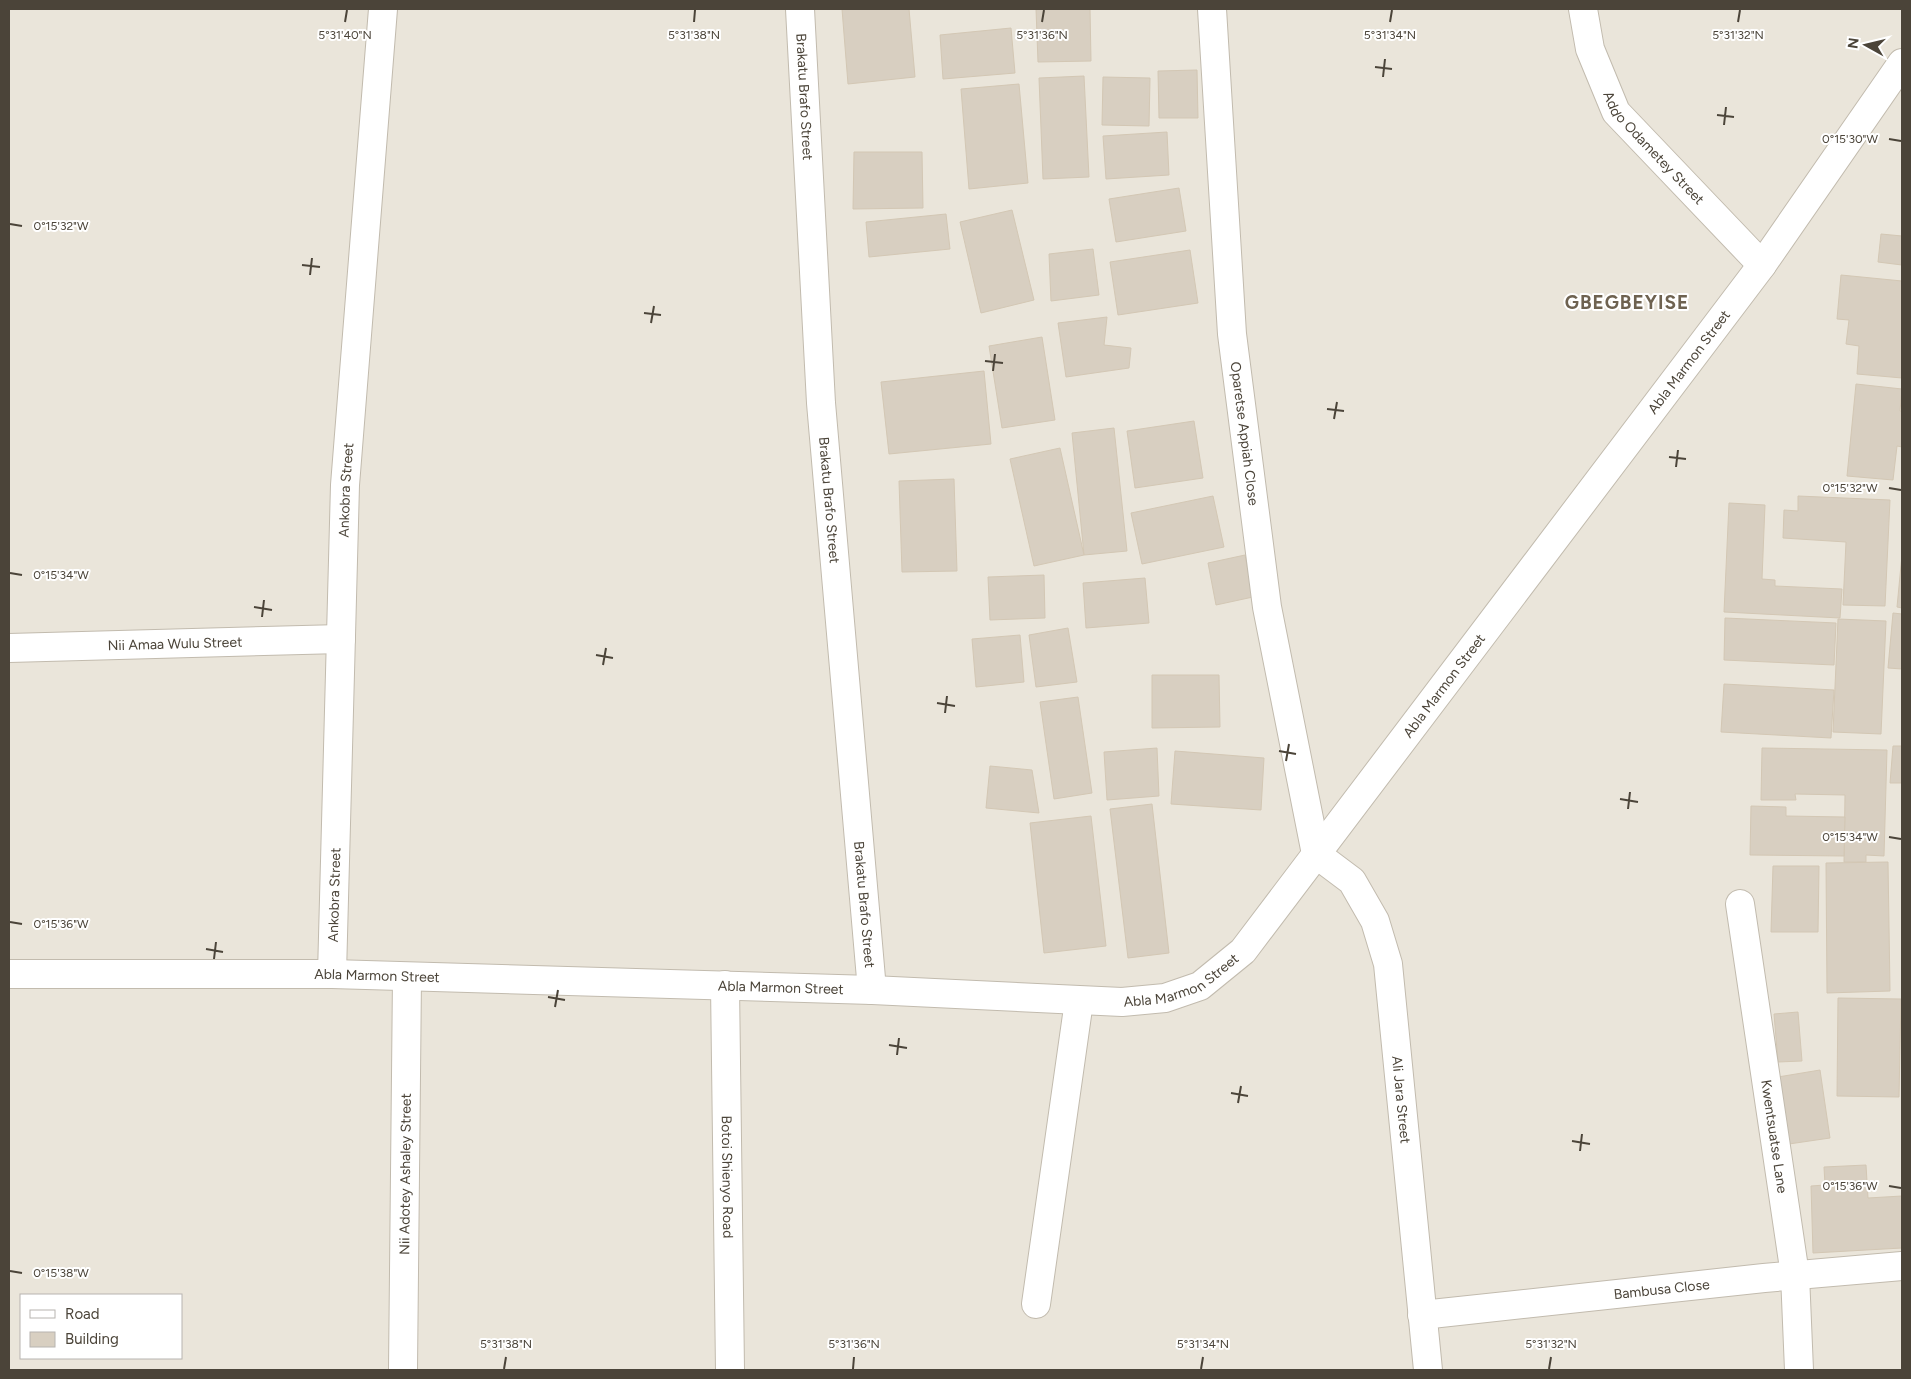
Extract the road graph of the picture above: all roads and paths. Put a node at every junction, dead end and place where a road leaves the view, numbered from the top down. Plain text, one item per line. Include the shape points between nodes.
1 (383, 9) edge
2 (800, 9) edge
3 (1212, 9) edge
4 (1583, 9) edge
5 (1902, 63) edge
6 (1762, 265) junction
7 (341, 639) junction
8 (9, 648) edge
9 (1316, 854) junction
10 (1740, 904) dead end
11 (9, 974) edge
12 (332, 974) junction
13 (407, 977) junction
14 (725, 985) junction
15 (872, 990) junction
16 (1079, 1000) junction
17 (1902, 1266) edge
18 (1795, 1275) junction
19 (1036, 1304) dead end
20 (1422, 1315) junction
21 (403, 1370) edge
22 (730, 1370) edge
23 (1428, 1370) edge
24 (1799, 1370) edge

1 - 7 street, Ankobra Street via 345,485
2 - 15 street, Brakatu Brafo Street via 821,403
3 - 9 street, Oparetse Appiah Close via 1232,334 1267,607
4 - 6 street, Addo Odametey Street via 1590,49 1616,112
5 - 6 street, Abla Marmon Street
6 - 9 street, Abla Marmon Street
7 - 8 street, Nii Amaa Wulu Street
7 - 12 street, Ankobra Street
9 - 16 street, Abla Marmon Street via 1243,951 1200,986 1165,998 1122,1002
9 - 20 street, Ali Jara Street via 1352,880 1375,922 1388,964
10 - 18 street, Kwentsuatse Lane
11 - 12 street, Abla Marmon Street
12 - 13 street, Abla Marmon Street
13 - 14 street, Abla Marmon Street
13 - 21 street, Nii Adotey Ashaley Street
14 - 15 street, Abla Marmon Street
14 - 22 street, Botoi Shienyo Road
15 - 16 street, Abla Marmon Street
16 - 19 street
17 - 18 street, Bambusa Close
18 - 20 street, Bambusa Close
18 - 24 street, Kwentsuatse Lane
20 - 23 street, Ali Jara Street

